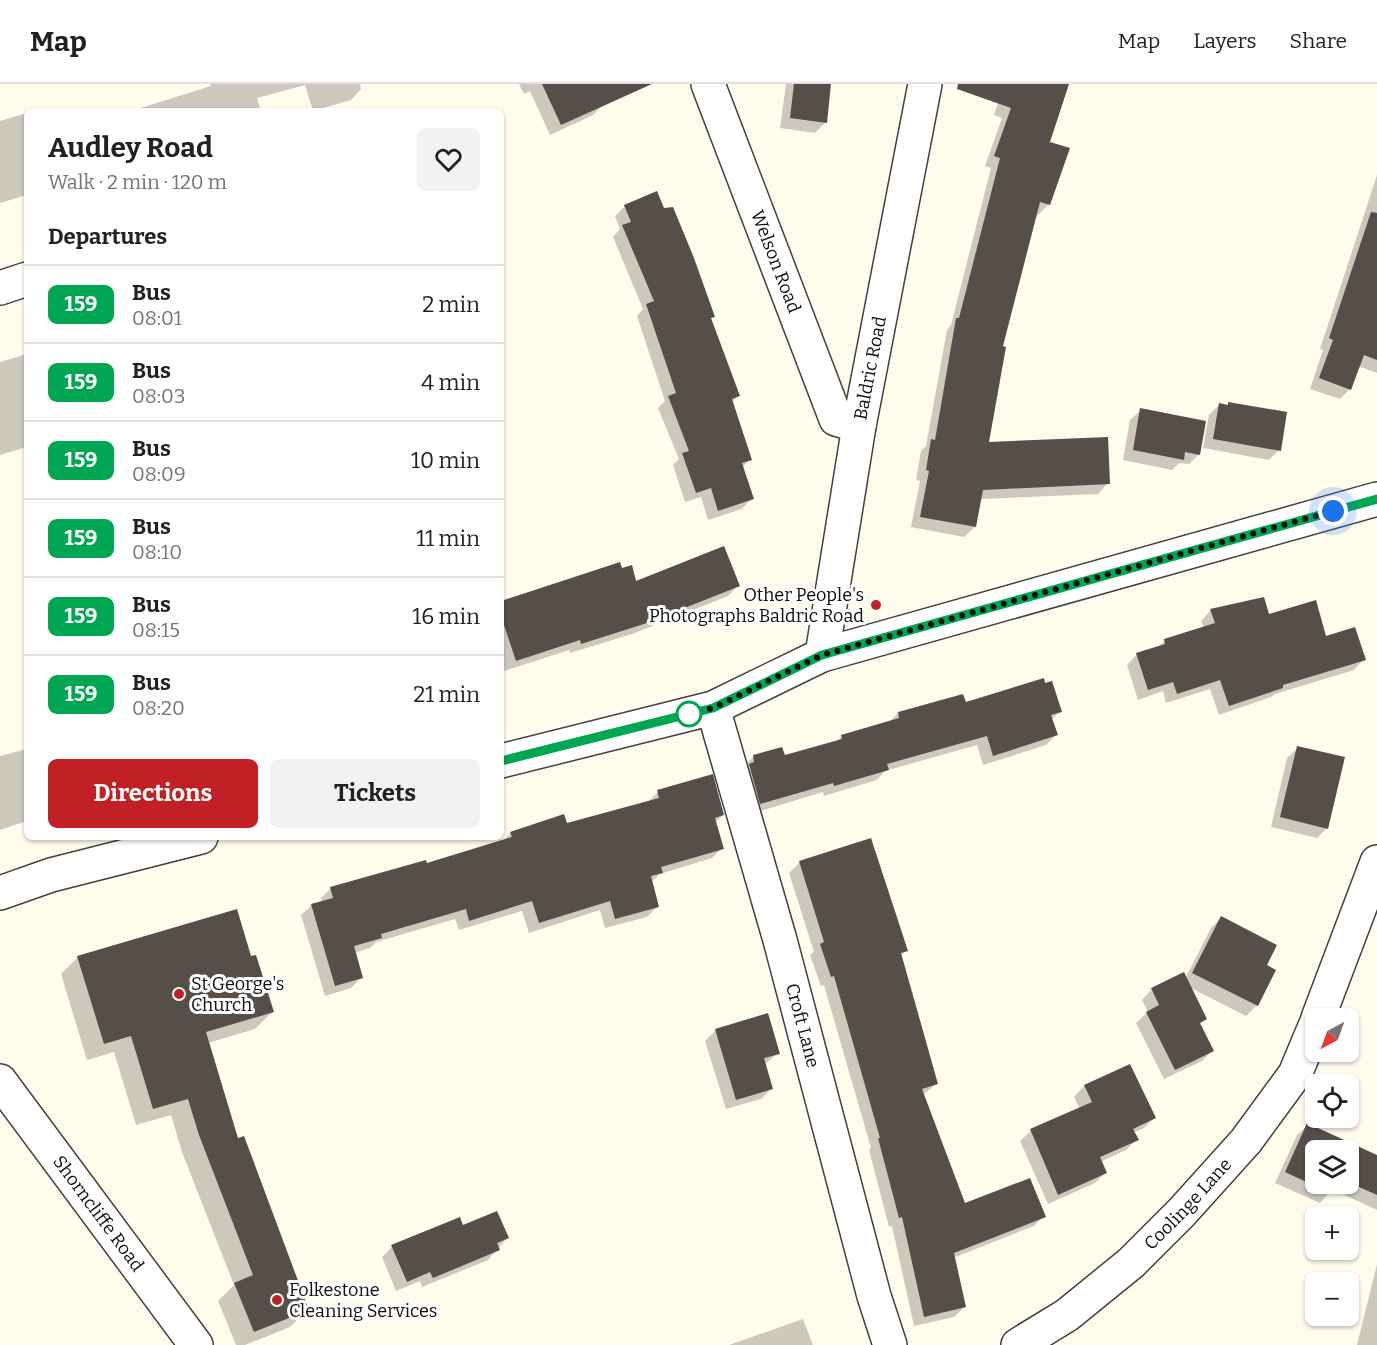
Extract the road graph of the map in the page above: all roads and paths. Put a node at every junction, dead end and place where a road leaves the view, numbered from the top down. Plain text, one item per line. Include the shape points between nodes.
1 (708, 84) edge
2 (925, 84) edge
3 (24, 280) edge
4 (0, 288) edge
5 (859, 426) junction
6 (1377, 499) edge
7 (822, 655) junction
8 (713, 708) junction
9 (504, 760) edge
10 (189, 840) edge
11 (1377, 862) edge
12 (0, 893) edge
13 (1322, 1008) edge
14 (1305, 1050) edge
15 (0, 1081) edge
16 (196, 1345) edge
17 (890, 1345) edge
18 (1018, 1345) edge

1 - 5 street, Welson Road via 836,419
2 - 5 street, Baldric Road
3 - 4 street
5 - 7 street, Baldric Road
6 - 7 street
7 - 8 street
8 - 9 street
8 - 17 street, Croft Lane
10 - 12 street via 51,875
11 - 13 street
14 - 18 street, Coolinge Lane via 1295,1074 1246,1141 1182,1212 1131,1263 1086,1300
15 - 16 street, Shorncliffe Road

